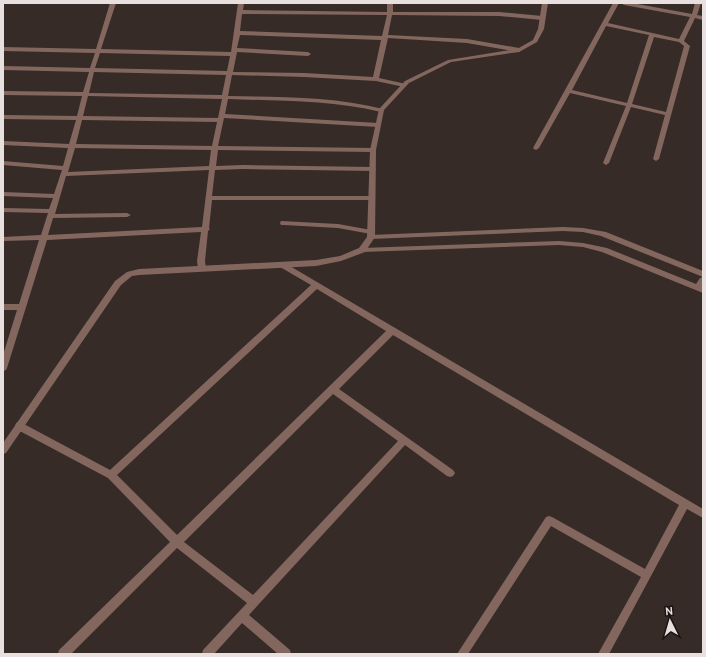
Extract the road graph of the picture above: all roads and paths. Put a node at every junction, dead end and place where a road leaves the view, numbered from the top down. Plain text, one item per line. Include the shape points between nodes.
1 (113, 3) edge
2 (241, 3) edge
3 (390, 3) edge
4 (545, 3) edge
5 (616, 3) edge
6 (624, 3) edge
7 (698, 3) edge
8 (240, 12) junction
9 (390, 14) junction
10 (694, 16) junction
11 (542, 18) junction
12 (703, 18) edge
13 (605, 24) junction
14 (237, 33) junction
15 (652, 34) junction
16 (385, 37) junction
17 (680, 41) junction
18 (3, 49) edge
19 (519, 50) junction
20 (98, 51) junction
21 (234, 52) junction
22 (308, 54) dead end
23 (3, 68) edge
24 (92, 70) junction
25 (229, 74) junction
26 (376, 79) junction
27 (401, 85) junction
28 (568, 91) junction
29 (3, 93) edge
30 (86, 94) junction
31 (224, 98) junction
32 (629, 105) junction
33 (381, 110) junction
34 (668, 114) junction
35 (3, 117) edge
36 (80, 117) junction
37 (221, 118) junction
38 (378, 125) junction
39 (3, 143) edge
40 (73, 146) junction
41 (215, 147) junction
42 (536, 148) dead end
43 (374, 150) junction
44 (656, 158) dead end
45 (3, 163) edge
46 (606, 163) dead end
47 (213, 168) junction
48 (373, 169) junction
49 (65, 171) junction
50 (3, 194) edge
51 (57, 196) junction
52 (210, 198) junction
53 (372, 198) junction
54 (3, 210) edge
55 (52, 214) junction
56 (127, 215) dead end
57 (284, 223) dead end
58 (206, 229) junction
59 (371, 234) junction
60 (44, 237) junction
61 (3, 239) edge
62 (362, 250) junction
63 (202, 261) junction
64 (283, 264) junction
65 (703, 274) edge
66 (703, 280) edge
67 (316, 285) junction
68 (701, 289) edge
69 (3, 307) edge
70 (22, 307) junction
71 (392, 331) junction
72 (6, 347) edge
73 (3, 368) edge
74 (333, 389) junction
75 (19, 426) junction
76 (404, 440) junction
77 (3, 450) edge
78 (450, 473) dead end
79 (111, 475) junction
80 (685, 503) junction
81 (703, 514) edge
82 (177, 542) junction
83 (646, 575) junction
84 (254, 602) junction
85 (242, 616) junction
86 (63, 654) edge
87 (206, 654) edge
88 (286, 654) edge
89 (462, 654) edge
90 (603, 654) edge

1 - 20 street
2 - 8 street
3 - 9 street
4 - 11 street
5 - 13 street
6 - 10 street
7 - 10 street
8 - 9 street
8 - 14 street
9 - 11 street via 499,14
9 - 16 street
10 - 12 street
10 - 17 street
11 - 19 street via 541,29 535,41
13 - 15 street
13 - 28 street
14 - 16 street
14 - 21 street
15 - 17 street
15 - 32 street
16 - 19 street via 467,41
16 - 26 street
17 - 34 street via 685,43 687,49
18 - 20 street
19 - 27 street via 450,61
20 - 21 street
20 - 24 street
21 - 22 street
21 - 25 street
23 - 24 street
24 - 25 street
24 - 30 street
25 - 26 street
25 - 31 street
26 - 27 street
27 - 33 street
28 - 32 street
28 - 42 street
29 - 30 street
30 - 31 street
30 - 36 street
31 - 33 street via 310,100 360,105
31 - 37 street
32 - 34 street
32 - 46 street
33 - 38 street
34 - 44 street
35 - 36 street
36 - 37 street
36 - 40 street
37 - 38 street
37 - 41 street
38 - 43 street
39 - 40 street
40 - 41 street
40 - 49 street
41 - 43 street
41 - 47 street
43 - 48 street
45 - 49 street
47 - 48 street
47 - 49 street
47 - 52 street
48 - 53 street
49 - 51 street
50 - 51 street
51 - 55 street
52 - 53 street
52 - 58 street
53 - 59 street
54 - 55 street
55 - 56 street
55 - 60 street
57 - 59 street via 338,226
58 - 60 street
58 - 63 street
59 - 62 street
59 - 65 street via 583,230 603,234
60 - 61 street
60 - 70 street
62 - 64 street via 334,260
62 - 68 street via 559,243 583,245 604,250
63 - 64 street
63 - 75 street via 139,272 123,278
64 - 67 street
66 - 68 street
67 - 71 street
67 - 79 street
69 - 70 street
70 - 72 street
71 - 74 street
71 - 80 street
72 - 73 street
74 - 76 street
74 - 82 street
75 - 77 street
75 - 79 street
76 - 78 street
76 - 84 street
79 - 82 street
80 - 81 street
80 - 83 street
82 - 84 street
82 - 86 street
83 - 89 street via 549,520
83 - 90 street
84 - 85 street
85 - 87 street
85 - 88 street

